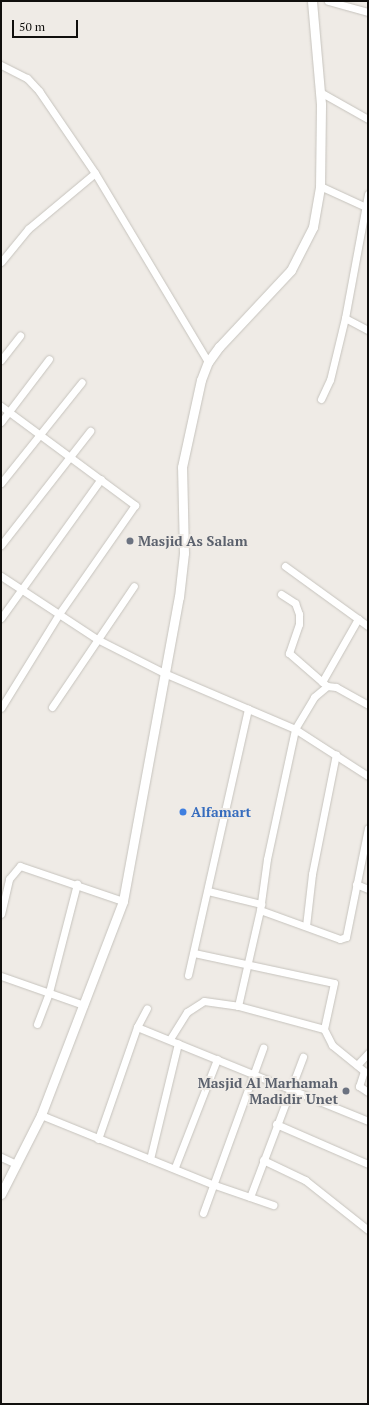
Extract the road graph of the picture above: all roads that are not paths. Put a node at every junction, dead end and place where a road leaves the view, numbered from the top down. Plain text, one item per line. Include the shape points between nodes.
1 (312, 1) edge
2 (328, 1) edge
3 (368, 12) edge
4 (1, 65) edge
5 (320, 92) junction
6 (368, 119) edge
7 (95, 173) junction
8 (320, 186) junction
9 (368, 194) edge
10 (367, 208) edge
11 (1, 262) edge
12 (345, 318) junction
13 (368, 330) edge
14 (20, 336) dead end
15 (49, 359) dead end
16 (1, 360) edge
17 (208, 362) junction
18 (82, 382) dead end
19 (321, 399) dead end
20 (1, 406) edge
21 (9, 412) junction
22 (1, 422) edge
23 (90, 431) dead end
24 (40, 434) junction
25 (70, 456) junction
26 (101, 478) junction
27 (1, 483) edge
28 (1, 545) edge
29 (285, 566) dead end
30 (1, 576) edge
31 (134, 586) dead end
32 (20, 588) junction
33 (281, 594) dead end
34 (59, 614) junction
35 (1, 618) edge
36 (358, 619) junction
37 (368, 626) edge
38 (98, 639) junction
39 (164, 673) junction
40 (325, 684) junction
41 (368, 705) edge
42 (52, 707) dead end
43 (1, 708) edge
44 (248, 709) junction
45 (295, 730) junction
46 (336, 754) junction
47 (368, 776) edge
48 (368, 828) edge
49 (77, 884) junction
50 (356, 884) junction
51 (368, 889) edge
52 (208, 892) junction
53 (123, 901) junction
54 (260, 907) junction
55 (1, 914) edge
56 (306, 926) junction
57 (194, 953) junction
58 (247, 963) junction
59 (188, 975) dead end
60 (1, 976) edge
61 (49, 992) junction
62 (84, 1005) junction
63 (238, 1006) junction
64 (147, 1008) dead end
65 (37, 1024) dead end
66 (137, 1027) junction
67 (324, 1030) junction
68 (170, 1039) junction
69 (178, 1043) junction
70 (263, 1048) dead end
71 (368, 1054) edge
72 (303, 1057) dead end
73 (217, 1060) junction
74 (357, 1065) junction
75 (252, 1076) junction
76 (290, 1089) junction
77 (368, 1092) edge
78 (41, 1115) junction
79 (368, 1121) edge
80 (276, 1124) junction
81 (98, 1140) junction
82 (1, 1157) edge
83 (150, 1158) junction
84 (263, 1160) junction
85 (16, 1164) junction
86 (368, 1164) edge
87 (175, 1167) junction
88 (212, 1184) junction
89 (1, 1194) edge
90 (250, 1197) junction
91 (273, 1205) dead end
92 (203, 1213) dead end
93 (368, 1230) edge

1 - 5 street
2 - 3 street
4 - 7 street via 27,78 40,91
5 - 6 street
5 - 8 street
7 - 11 street via 28,229
7 - 17 street
8 - 10 street
8 - 17 street via 312,227 298,258 283,279 234,329
9 - 10 street
10 - 12 street
12 - 13 street
12 - 19 street via 330,380
14 - 16 street
15 - 21 street
17 - 39 street via 196,398 183,462 184,552 179,597
18 - 24 street
20 - 21 street
21 - 22 street
21 - 24 street
23 - 25 street
24 - 25 street
24 - 27 street
25 - 26 street
25 - 28 street
26 - 32 street
26 - 34 street via 133,502 135,507
29 - 36 street
30 - 32 street
31 - 38 street
32 - 34 street
32 - 35 street
33 - 40 street via 295,603 299,614 299,624 289,653
34 - 38 street
34 - 43 street
36 - 37 street
36 - 40 street
38 - 39 street
38 - 42 street
39 - 44 street
39 - 53 street
40 - 41 street via 336,687
40 - 45 street via 314,696
44 - 45 street
44 - 52 street
45 - 46 street
45 - 54 street via 267,859
46 - 47 street
46 - 56 street via 312,874
48 - 50 street
49 - 53 street
49 - 55 street via 20,866 9,879
49 - 61 street
50 - 51 street
50 - 56 street via 346,937 340,939
52 - 54 street
52 - 57 street
53 - 62 street
54 - 56 street
54 - 58 street
57 - 58 street
57 - 59 street
58 - 63 street
58 - 67 street via 334,983
60 - 61 street
61 - 62 street
61 - 65 street
62 - 78 street
63 - 67 street
63 - 68 street via 209,1001 199,1004 187,1012
64 - 66 street
66 - 68 street
66 - 81 street
67 - 74 street via 332,1045
68 - 69 street
69 - 73 street
69 - 83 street
70 - 75 street
71 - 74 street
72 - 76 street
73 - 75 street
73 - 87 street
74 - 77 street via 364,1071 359,1086
75 - 76 street
75 - 88 street
76 - 79 street
76 - 80 street
78 - 81 street
78 - 85 street
80 - 84 street
80 - 86 street
81 - 83 street
82 - 85 street
83 - 87 street
84 - 90 street
84 - 93 street via 305,1180
85 - 89 street
87 - 88 street
88 - 90 street
88 - 92 street
90 - 91 street

